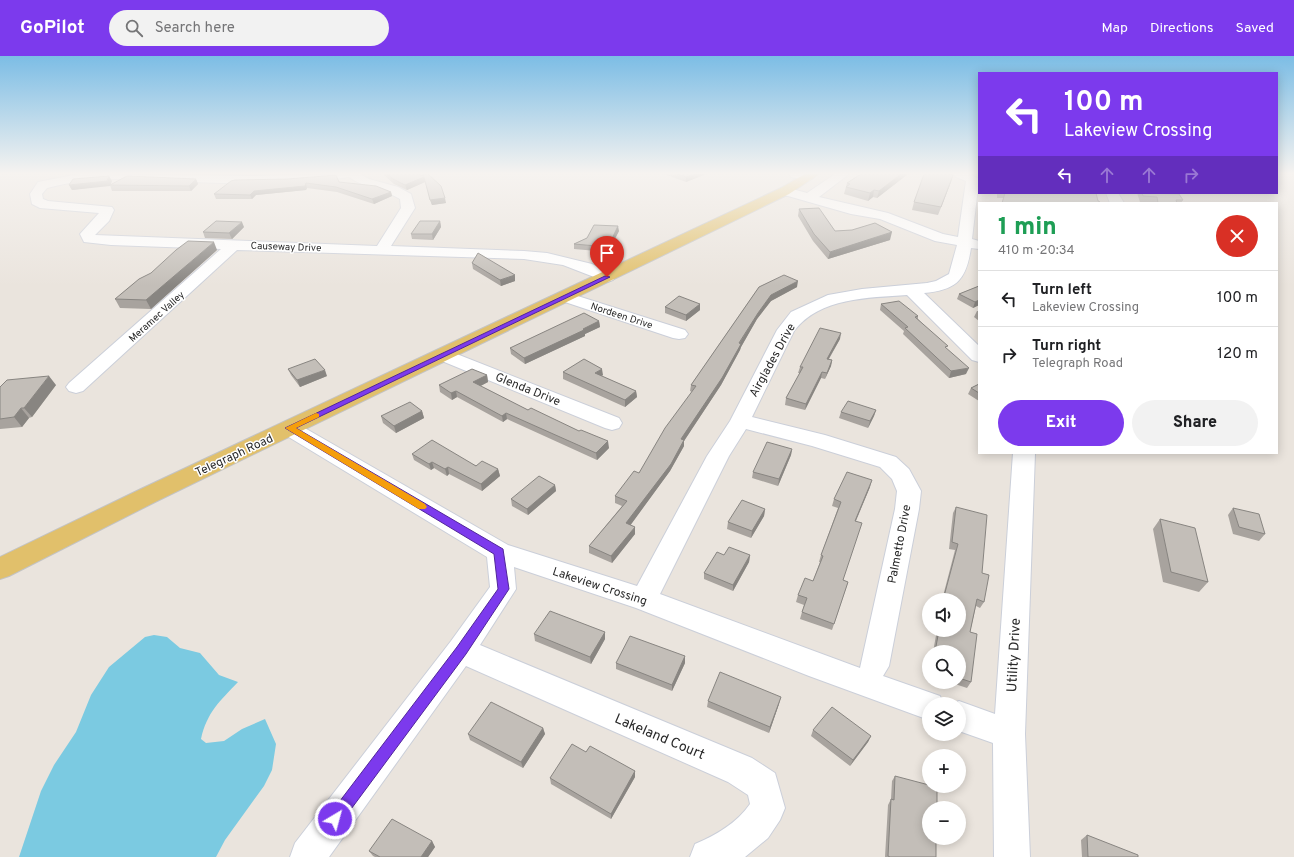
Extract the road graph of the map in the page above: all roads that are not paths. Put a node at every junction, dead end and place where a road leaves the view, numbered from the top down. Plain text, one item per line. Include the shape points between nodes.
1 (106, 211) edge
2 (406, 211) edge
3 (743, 211) edge
4 (857, 211) edge
5 (973, 211) edge
6 (235, 244) junction
7 (972, 248) edge
8 (381, 250) junction
9 (607, 277) junction
10 (911, 290) junction
11 (565, 297) junction
12 (680, 334) dead end
13 (444, 355) junction
14 (978, 355) edge
15 (76, 387) dead end
16 (740, 421) junction
17 (612, 423) dead end
18 (289, 428) junction
19 (1024, 454) edge
20 (499, 552) junction
21 (0, 569) edge
22 (650, 588) dead end
23 (461, 650) junction
24 (874, 666) dead end
25 (922, 703) edge
26 (966, 719) edge
27 (1009, 734) junction
28 (308, 856) dead end
29 (708, 857) edge
30 (1012, 857) edge

1 - 6 street, Causeway Drive via 104,218 87,234 89,239
2 - 8 street
3 - 9 main road, Telegraph Road
4 - 7 street via 940,247
5 - 7 street, Airglades Drive
6 - 8 street, Causeway Drive
6 - 15 street, Meramec Valley
7 - 10 street, Airglades Drive via 956,276 934,286
8 - 9 street, Causeway Drive via 555,258 583,265
9 - 11 main road, Telegraph Road
10 - 14 street
10 - 16 street, Airglades Drive via 828,300 797,316 786,330
11 - 12 street, Nordeen Drive
11 - 13 main road, Telegraph Road
13 - 17 street, Glenda Drive
13 - 18 main road, Telegraph Road
16 - 22 street, Airglades Drive via 718,456
16 - 24 street, Palmetto Drive via 865,454 888,462 901,475 909,491 907,509
18 - 20 street, Lakeview Crossing
18 - 21 main road, Telegraph Road via 114,511
19 - 27 street, Utility Drive
20 - 23 street via 503,589
20 - 25 street, Lakeview Crossing via 644,600
23 - 28 street
23 - 29 street, Lakeland Court via 740,770 763,785 768,808 756,826 729,847
26 - 27 street
27 - 30 street, Utility Drive

